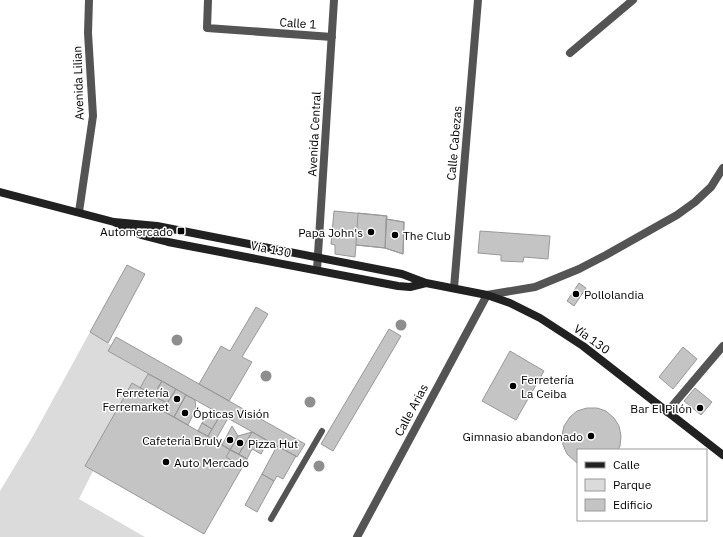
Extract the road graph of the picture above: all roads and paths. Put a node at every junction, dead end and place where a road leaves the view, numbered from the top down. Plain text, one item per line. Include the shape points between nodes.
1 (90, 0) edge
2 (208, 0) edge
3 (334, 0) edge
4 (478, 0) edge
5 (633, 0) edge
6 (332, 37) junction
7 (570, 53) dead end
8 (723, 168) edge
9 (0, 192) edge
10 (79, 212) junction
11 (114, 222) junction
12 (318, 259) junction
13 (318, 270) junction
14 (426, 283) junction
15 (454, 288) junction
16 (487, 295) junction
17 (723, 346) edge
18 (667, 412) junction
19 (322, 431) dead end
20 (723, 454) edge
21 (271, 519) dead end
22 (357, 537) edge

1 - 10 street, Avenida Lilian via 88,32 93,116
2 - 6 street, Calle 1 via 207,28
3 - 6 street, Avenida Central
4 - 15 street, Calle Cabezas
5 - 7 street
6 - 12 street, Avenida Central
8 - 16 street via 711,187 695,202 606,255 535,287
9 - 10 main road, Vía 130
10 - 11 main road, Vía 130
11 - 12 main road, Vía 130 via 157,226
11 - 13 main road, Vía 130 via 141,235 168,242
12 - 13 street, Avenida Central
12 - 14 main road, Vía 130 via 402,274
13 - 14 main road, Vía 130 via 398,286 410,287
14 - 15 main road, Vía 130
15 - 16 main road, Vía 130
16 - 18 main road, Vía 130 via 540,318 583,346
16 - 22 street, Calle Arias
17 - 18 street
18 - 20 main road, Vía 130
19 - 21 lane

